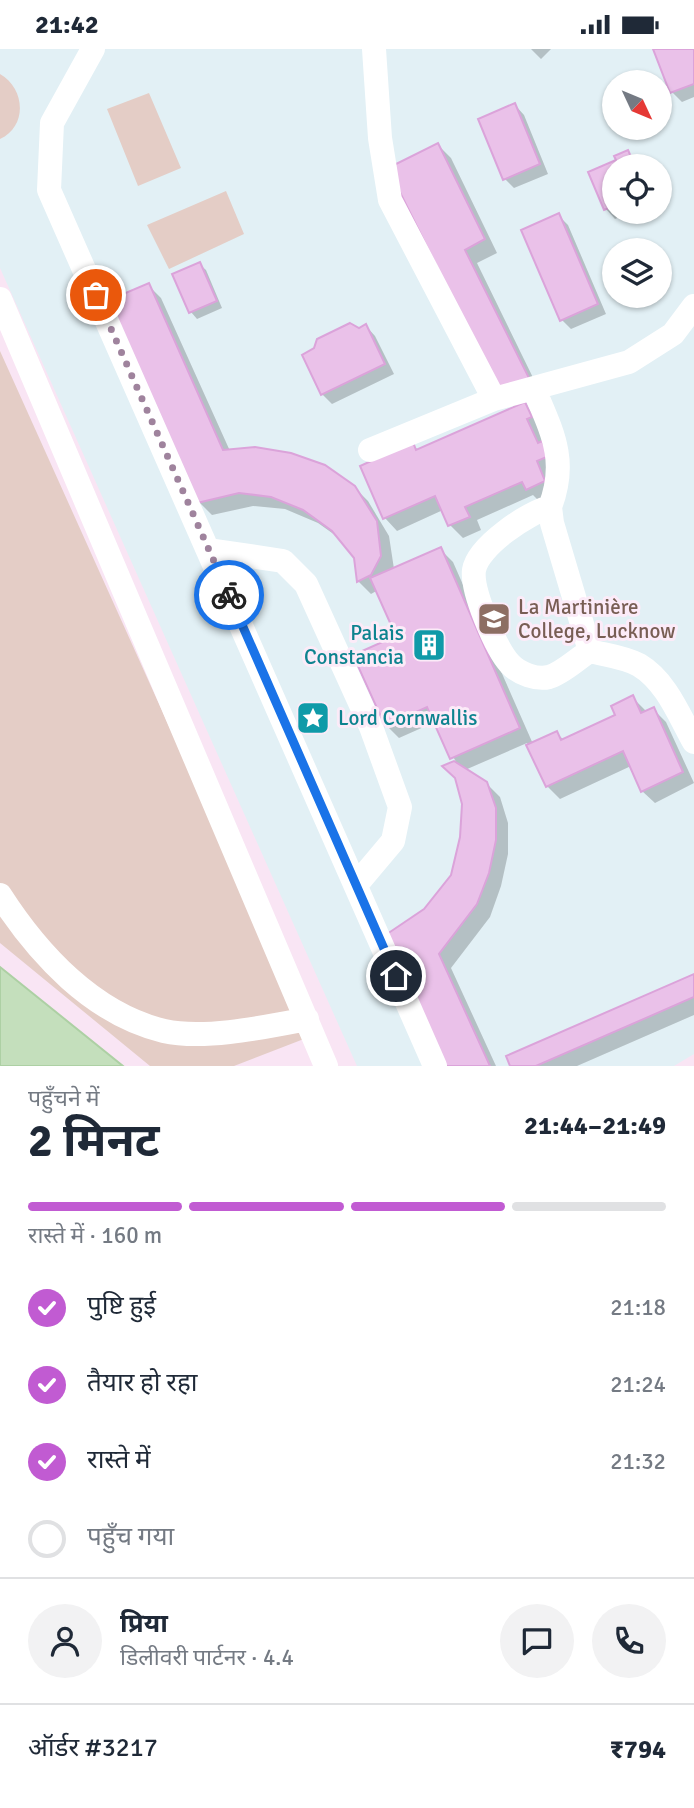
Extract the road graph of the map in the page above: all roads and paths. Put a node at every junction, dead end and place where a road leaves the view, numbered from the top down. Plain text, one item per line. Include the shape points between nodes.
1 (93, 49) edge
2 (374, 49) edge
3 (0, 299) edge
4 (694, 306) edge
5 (534, 389) junction
6 (494, 399) junction
7 (370, 450) dead end
8 (550, 507) junction
9 (209, 550) junction
10 (590, 651) junction
11 (694, 742) edge
12 (356, 885) junction
13 (0, 895) edge
14 (307, 1019) junction
15 (327, 1066) edge
16 (435, 1066) edge

1 - 9 street via 52,123 49,190
2 - 6 street via 390,200
3 - 14 street
4 - 5 street via 674,334 629,362
5 - 6 street
5 - 8 street via 560,462
6 - 7 street
8 - 10 street
8 - 10 street via 517,522 477,560 478,604 510,664 529,677 550,677
9 - 12 street
9 - 12 street via 283,561 306,584 371,727 400,807 393,841
10 - 11 street via 637,664 655,677
12 - 16 street
13 - 14 street via 31,937 79,987 114,1013 165,1031 239,1032
14 - 15 street

